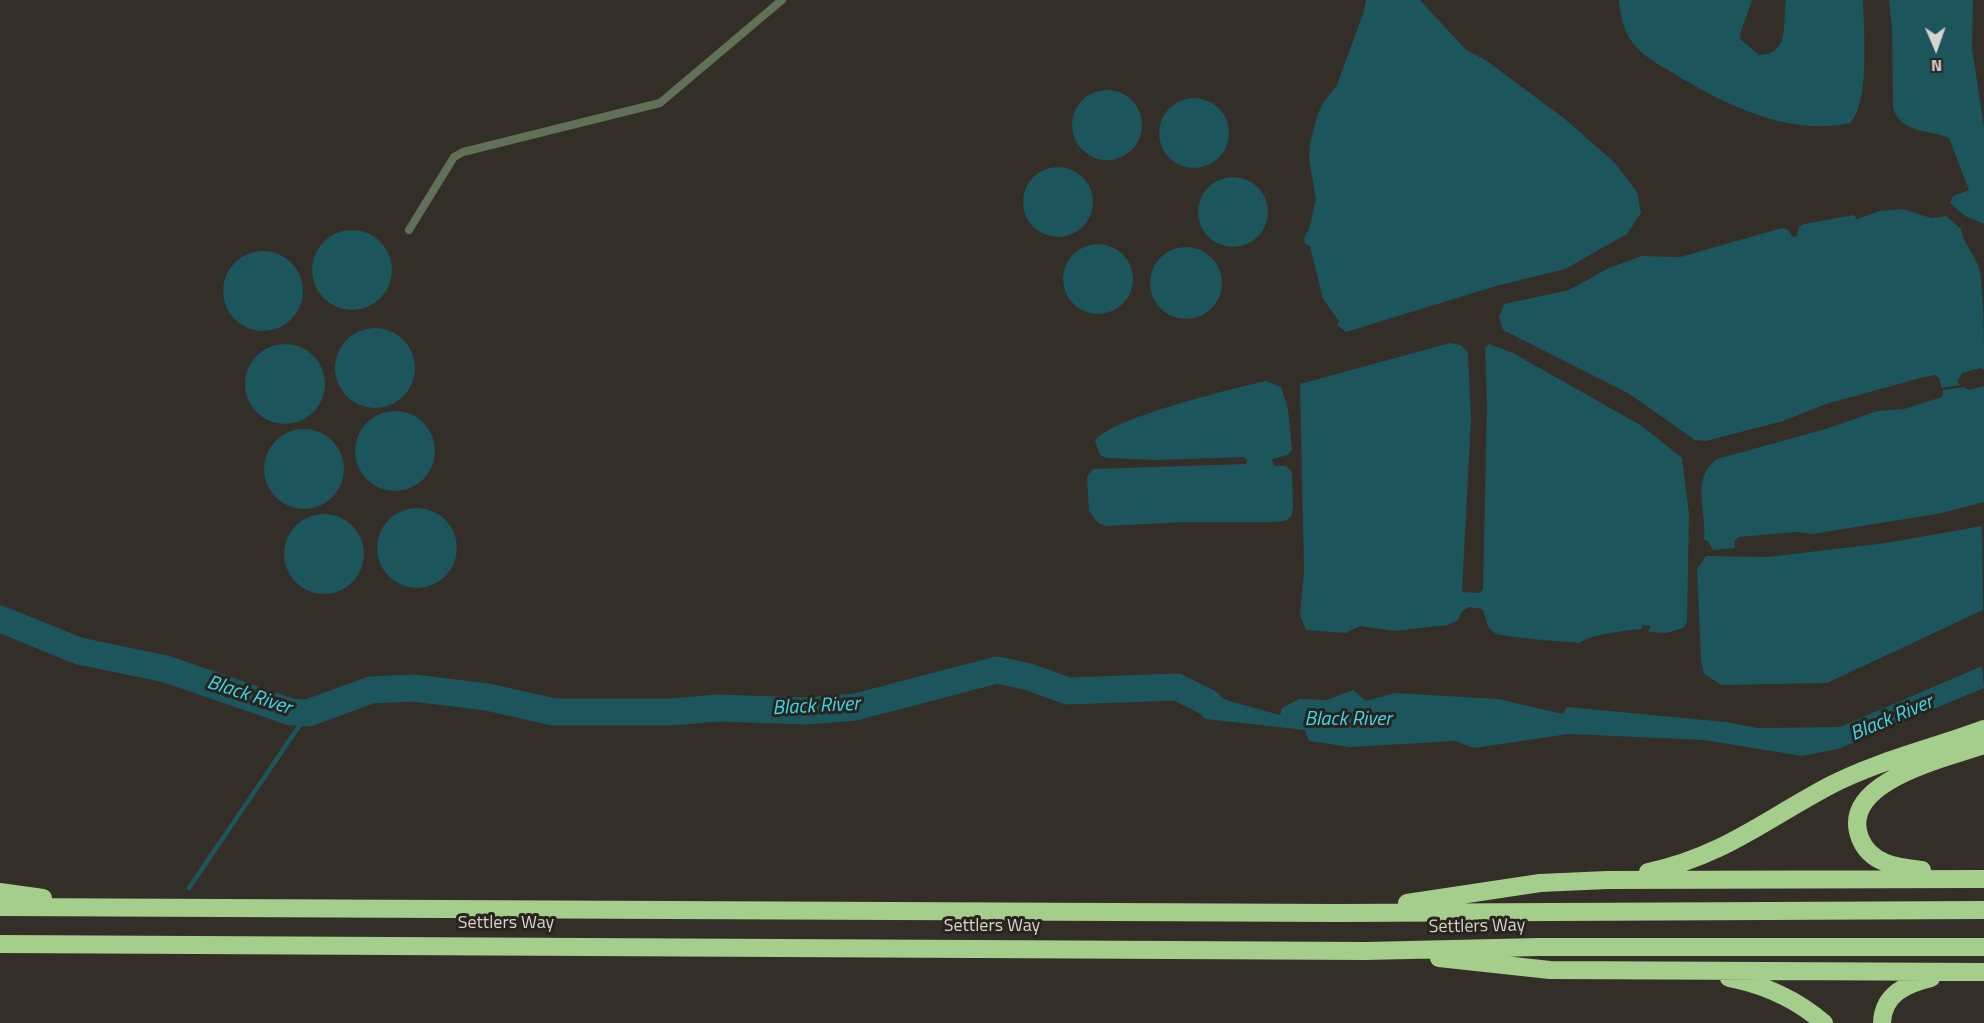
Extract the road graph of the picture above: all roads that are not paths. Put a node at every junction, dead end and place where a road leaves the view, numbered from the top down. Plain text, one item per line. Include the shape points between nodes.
1 (782, 0) edge
2 (409, 230) dead end
3 (1984, 729) edge
4 (1984, 745) edge
5 (1983, 879) edge
6 (1607, 880) junction
7 (0, 892) edge
8 (0, 907) edge
9 (115, 907) junction
10 (1984, 910) edge
11 (1337, 913) junction
12 (0, 944) edge
13 (1984, 947) edge
14 (1366, 951) junction
15 (1688, 971) junction
16 (1956, 972) junction
17 (1984, 972) edge
18 (1824, 1023) edge
19 (1882, 1023) edge

1 - 2 lane via 660,103 454,157
3 - 6 highway via 1830,786 1732,844 1695,860
4 - 5 highway via 1878,786 1864,801 1857,824 1866,850 1881,861
5 - 6 highway
6 - 11 highway via 1540,883
7 - 9 highway
8 - 9 highway, Settlers Way
9 - 11 highway, Settlers Way
10 - 11 highway, Settlers Way
12 - 14 highway, Settlers Way
13 - 14 highway, Settlers Way via 1539,946
14 - 15 highway via 1550,970
15 - 16 highway
15 - 18 highway via 1774,990
16 - 17 highway
16 - 19 highway via 1898,990 1885,1007

